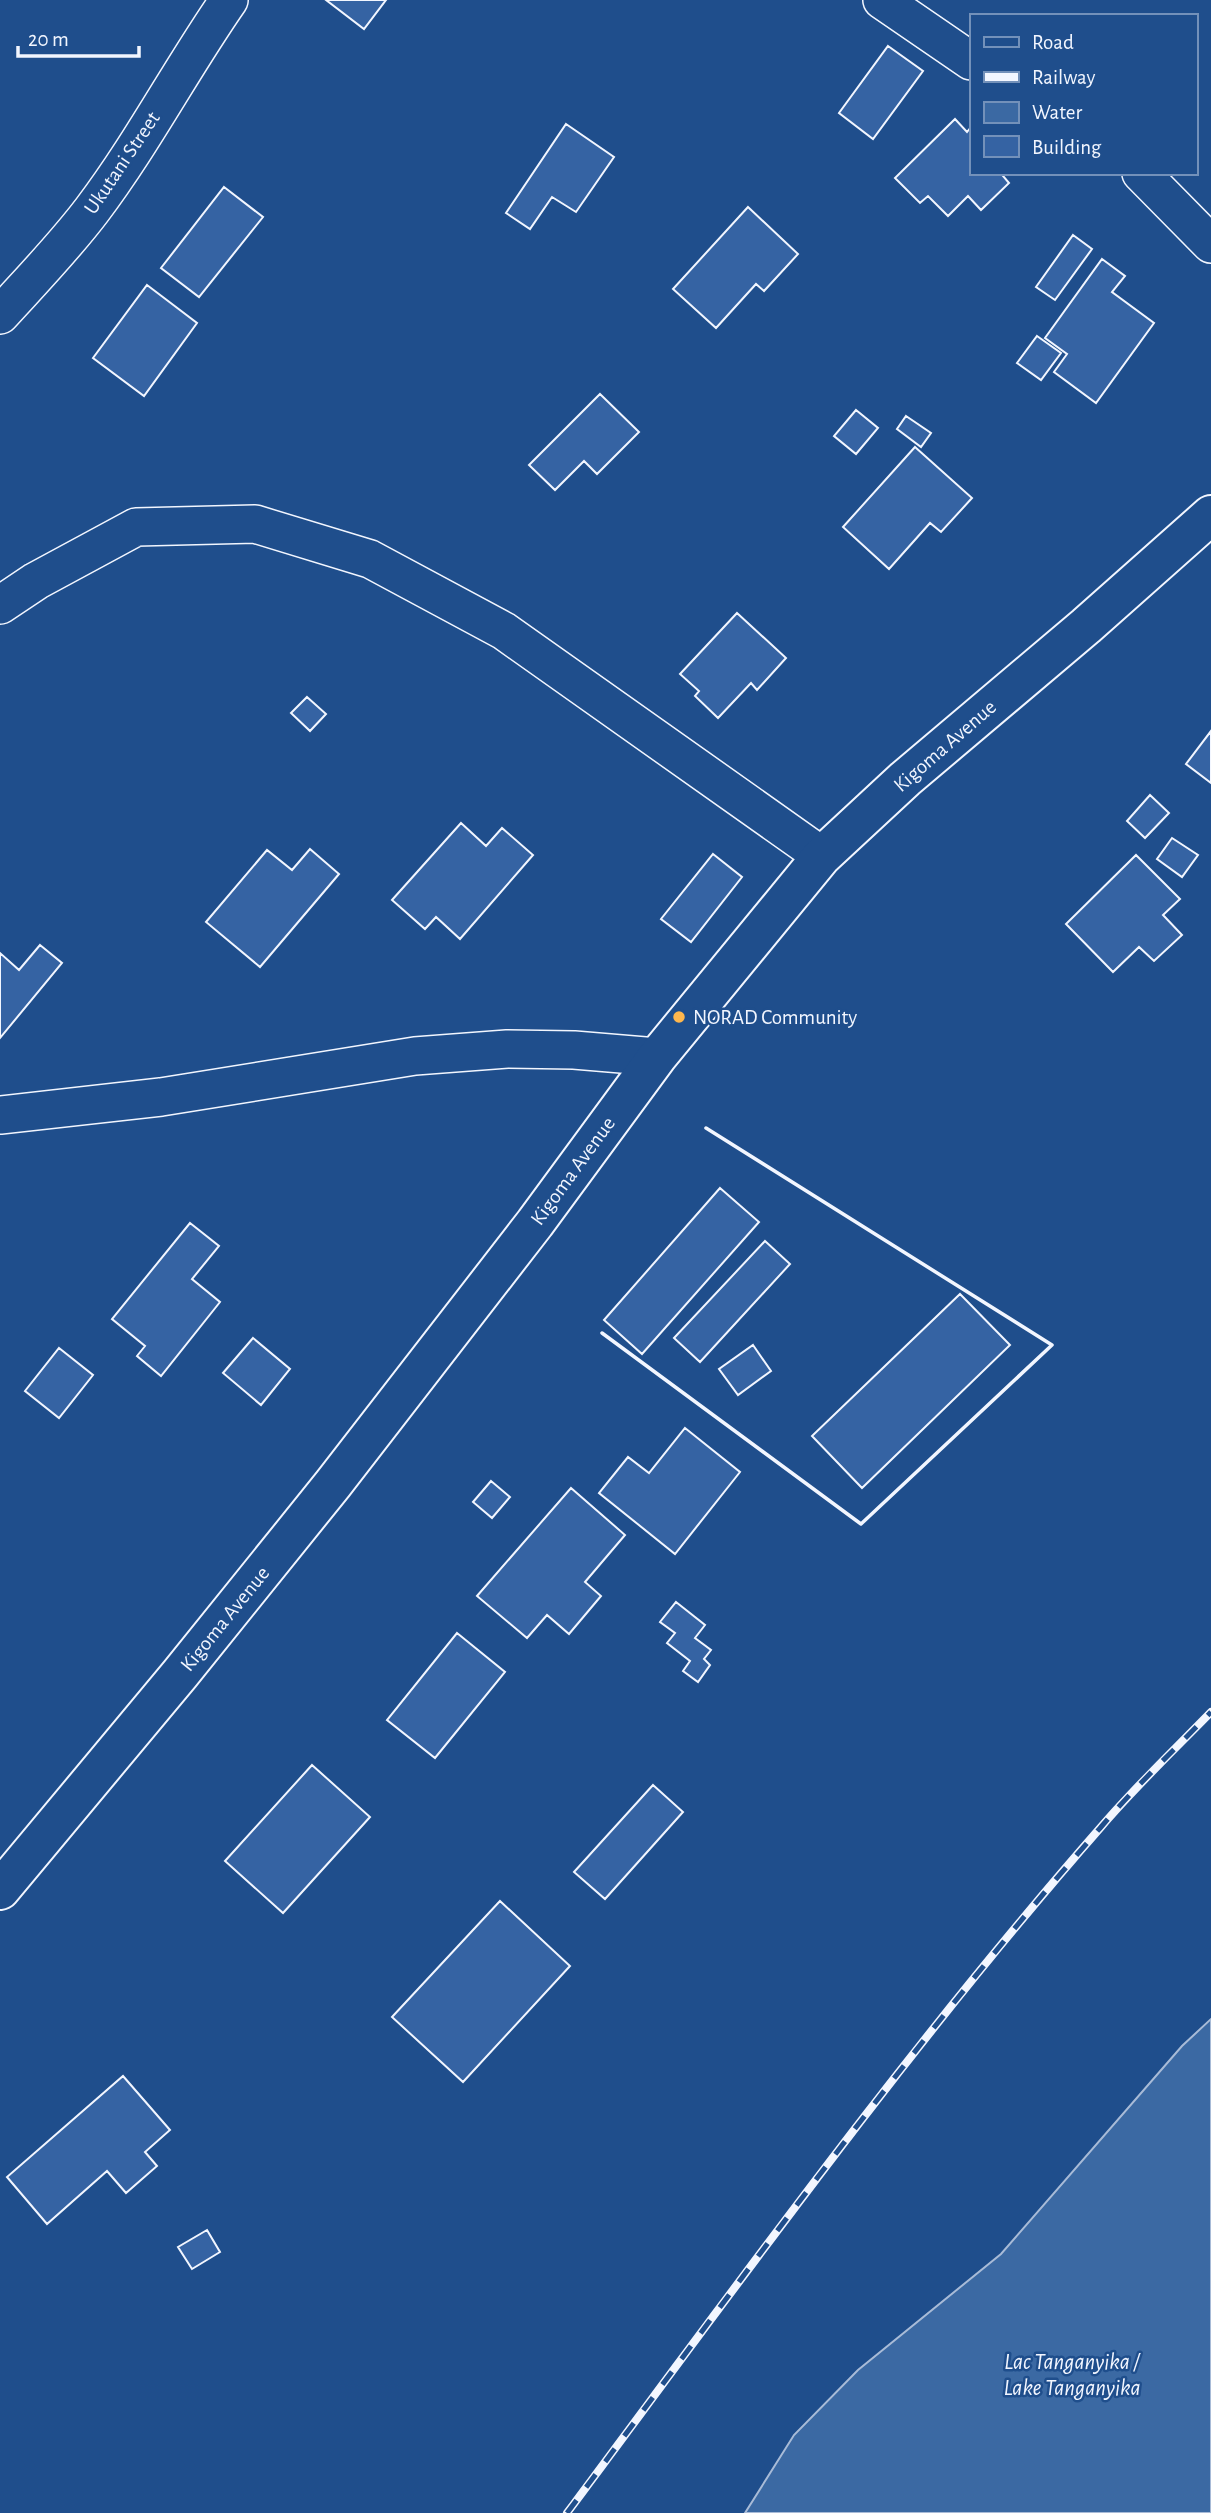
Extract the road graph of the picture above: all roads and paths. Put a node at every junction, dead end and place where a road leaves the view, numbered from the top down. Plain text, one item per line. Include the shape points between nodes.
1 (229, 0) edge
2 (882, 0) edge
3 (970, 60) edge
4 (1142, 175) edge
5 (1211, 244) edge
6 (0, 315) edge
7 (1211, 515) edge
8 (0, 605) edge
9 (822, 856) junction
10 (657, 1057) junction
11 (0, 1115) edge
12 (0, 1890) edge

1 - 6 street, Ukutani Street via 91,212
2 - 3 street
4 - 5 street
7 - 9 main road, Kigoma Avenue
8 - 9 street via 136,527 255,524 370,559 504,631
9 - 10 main road, Kigoma Avenue
10 - 11 street via 507,1049 415,1056 161,1097
10 - 12 main road, Kigoma Avenue via 535,1223 324,1494

